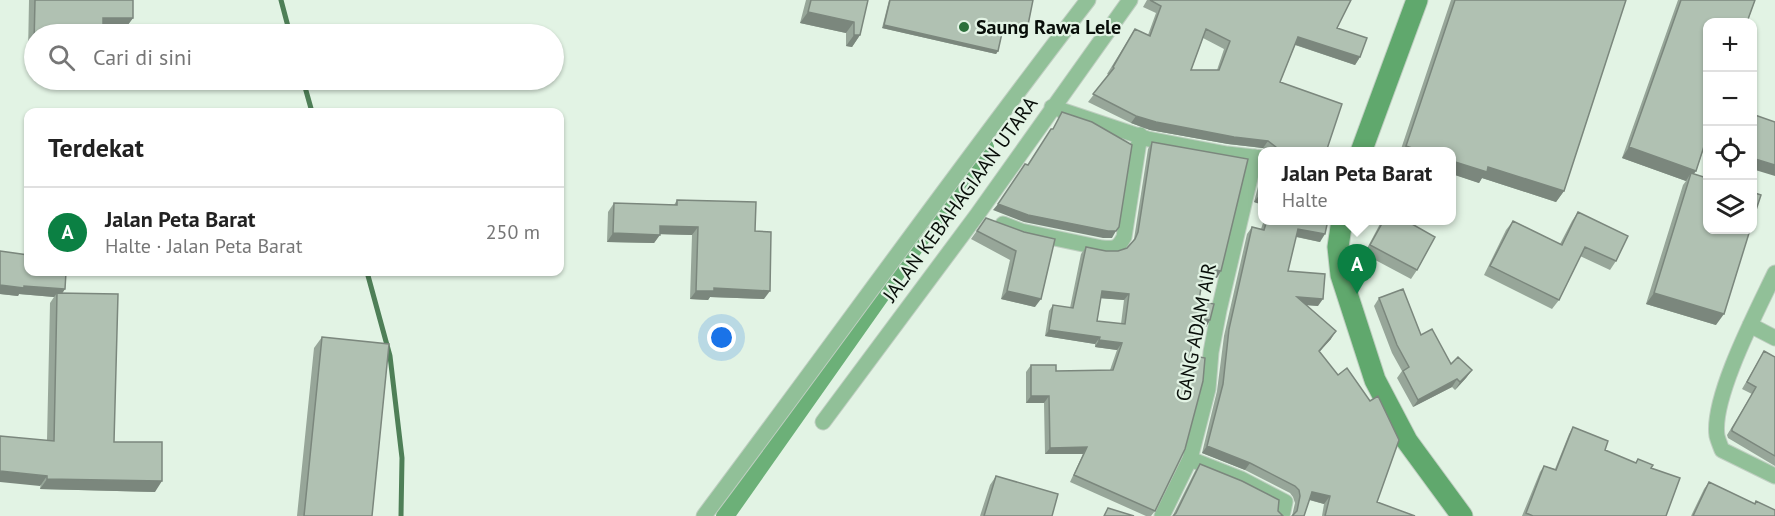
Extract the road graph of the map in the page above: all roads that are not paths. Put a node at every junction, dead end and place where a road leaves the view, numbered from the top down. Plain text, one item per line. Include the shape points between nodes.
1 (1089, 0) edge
2 (1130, 0) edge
3 (1417, 0) edge
4 (1052, 107) junction
5 (1140, 135) junction
6 (1362, 147) edge
7 (1258, 158) edge
8 (1258, 162) edge
9 (977, 215) junction
10 (1341, 225) edge
11 (1775, 273) edge
12 (1750, 326) junction
13 (1775, 338) edge
14 (823, 422) dead end
15 (1190, 459) junction
16 (1775, 476) edge
17 (704, 516) edge
18 (1162, 516) edge
19 (1282, 516) edge
20 (1462, 516) edge

1 - 17 street
2 - 4 street, JALAN KEBAHAGIAAN UTARA
3 - 6 main road
4 - 5 street
4 - 9 street, JALAN KEBAHAGIAAN UTARA
5 - 7 street
5 - 9 street via 1124,237 1116,249 1021,231
8 - 15 street, GANG ADAM AIR via 1219,310 1208,389
9 - 14 street, JALAN KEBAHAGIAAN UTARA
10 - 20 main road via 1338,247 1341,275 1375,380 1407,441
11 - 12 street
12 - 13 street
12 - 16 street via 1727,382 1717,436 1722,450
15 - 18 street, GANG ADAM AIR
15 - 19 street via 1285,502

